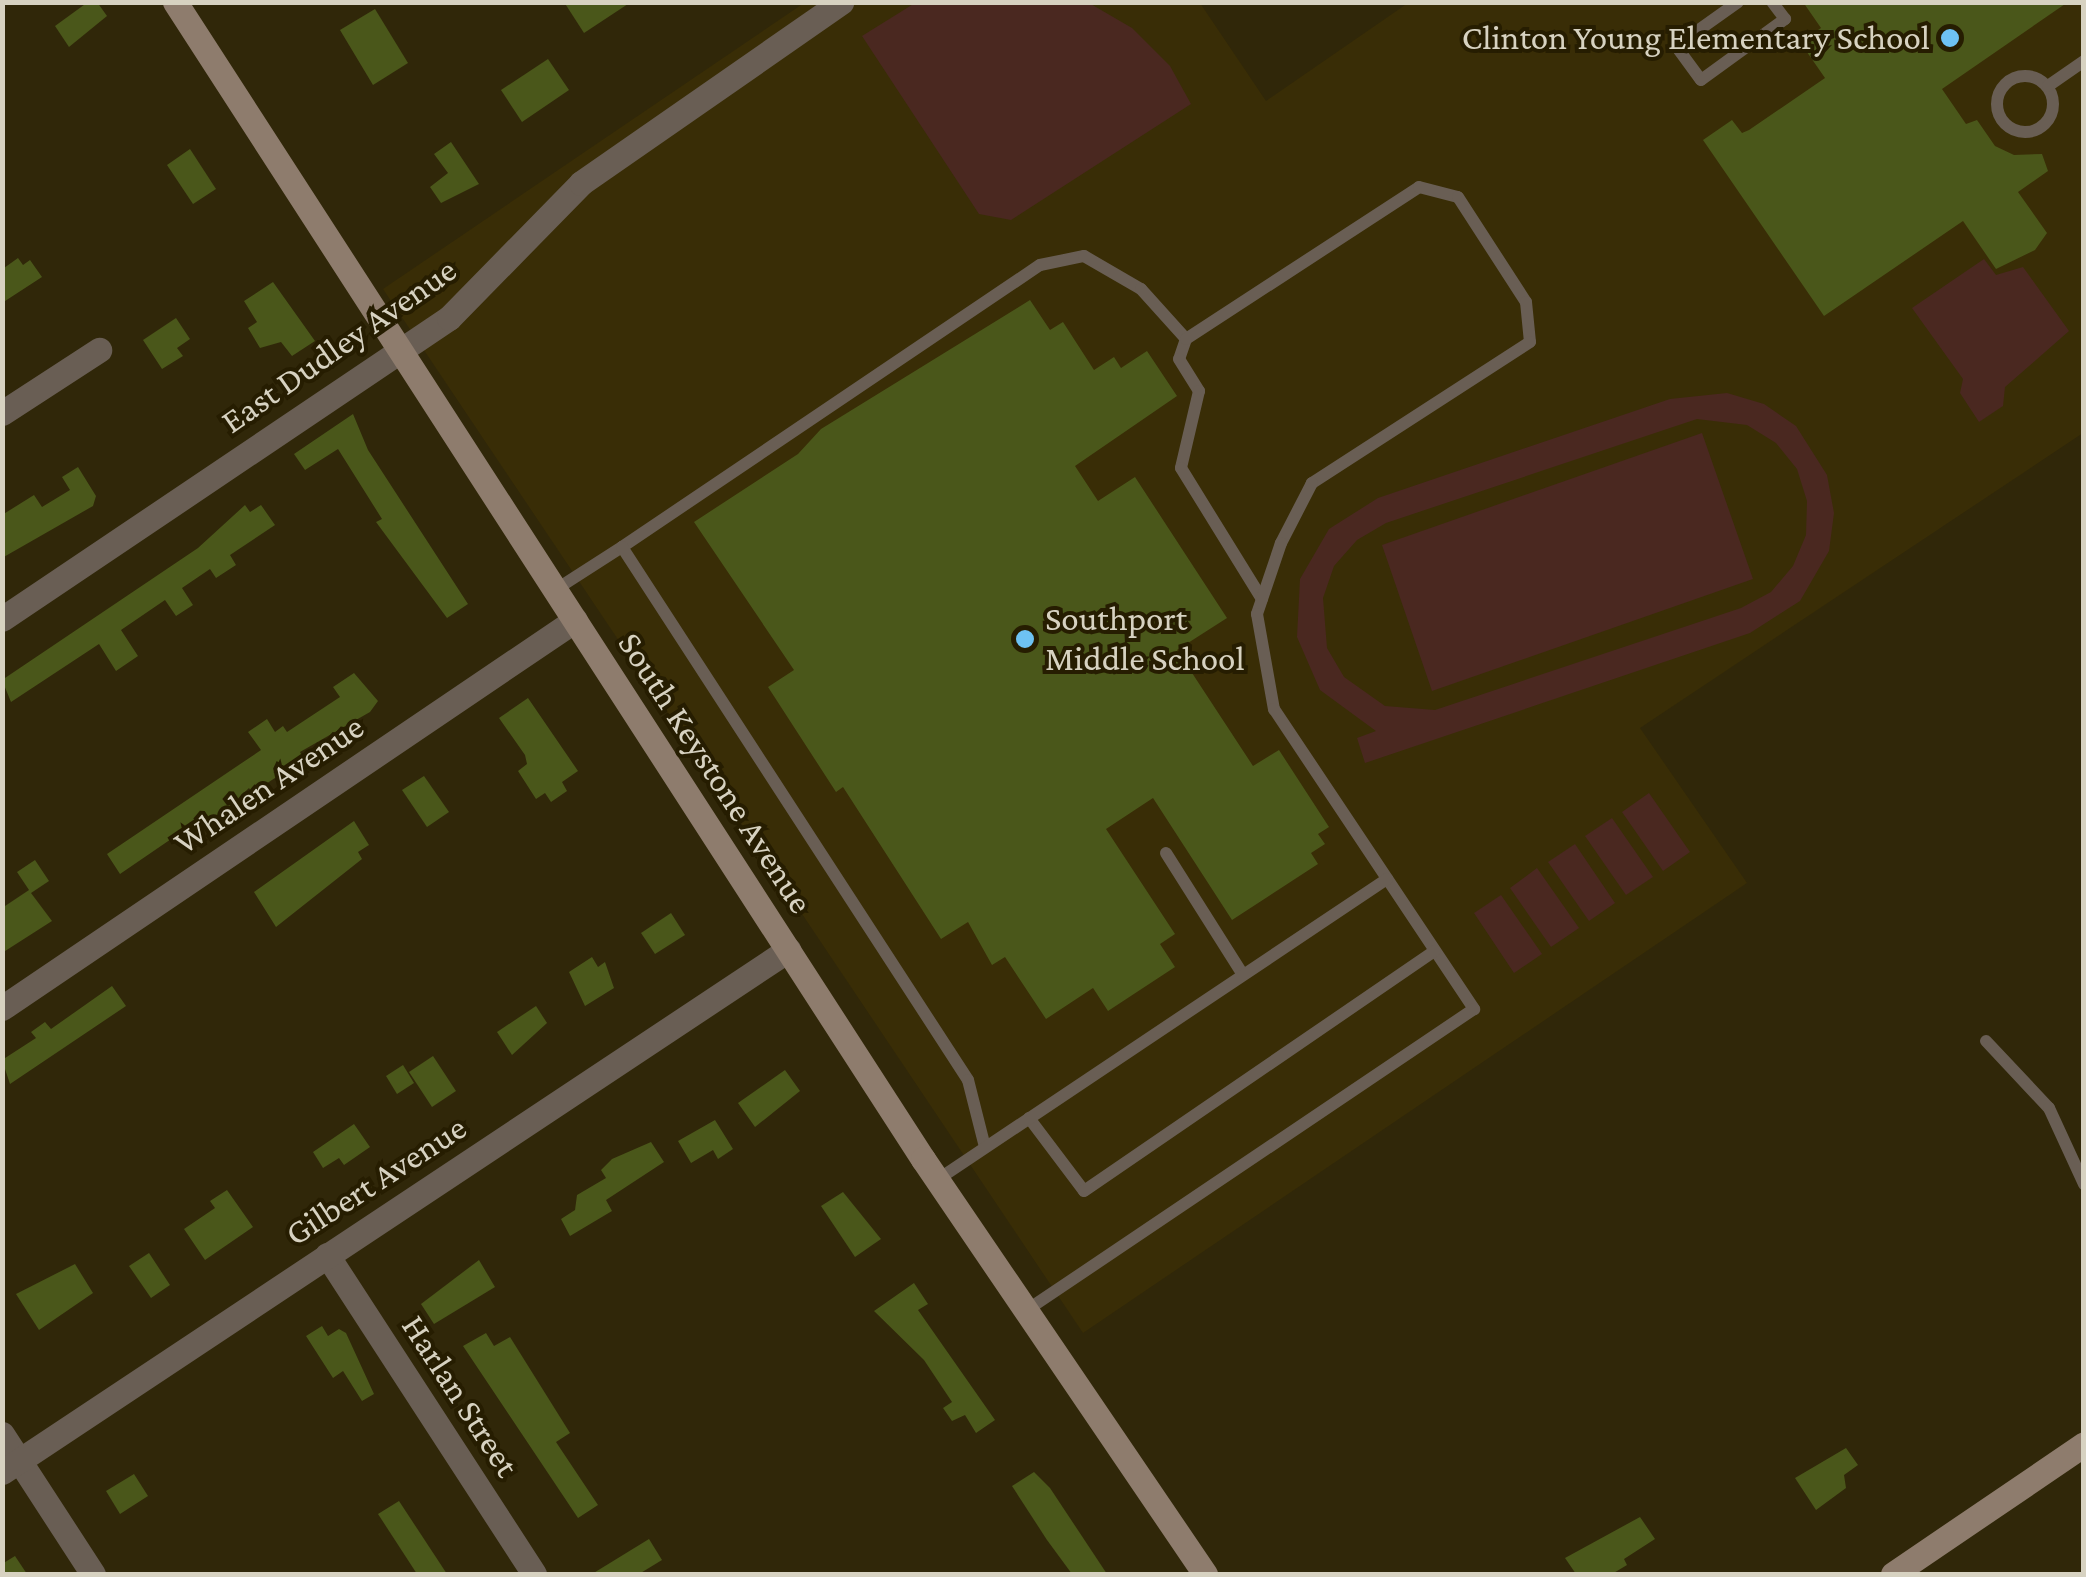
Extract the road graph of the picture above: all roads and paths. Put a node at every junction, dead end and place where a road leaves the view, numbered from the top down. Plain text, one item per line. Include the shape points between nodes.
1 (175, 2) edge
2 (841, 2) edge
3 (1738, 2) edge
4 (1772, 2) edge
5 (2081, 69) edge
6 (2048, 86) junction
7 (1186, 339) junction
8 (399, 349) junction
9 (99, 350) dead end
10 (2, 413) edge
11 (622, 547) junction
12 (555, 590) junction
13 (1262, 598) junction
14 (2, 619) edge
15 (574, 620) junction
16 (1166, 853) dead end
17 (1388, 879) junction
18 (788, 950) junction
19 (1435, 951) junction
20 (1243, 975) junction
21 (2, 1008) edge
22 (1986, 1041) dead end
23 (1029, 1118) junction
24 (985, 1147) junction
25 (940, 1178) junction
26 (2084, 1184) edge
27 (327, 1255) junction
28 (1028, 1310) junction
29 (2, 1434) edge
30 (2084, 1444) edge
31 (11, 1467) edge
32 (93, 1574) edge
33 (534, 1574) edge
34 (1206, 1574) edge
35 (1894, 1574) edge

1 - 8 main road, South Keystone Avenue
2 - 8 street, East Dudley Avenue via 581,182 527,231 470,301
3 - 4 lane via 1676,46 1701,80 1785,19
5 - 6 lane
6 - 6 lane via 2032,76 2013,78 1997,102 2002,120 2025,132 2042,127 2054,104
7 - 11 lane via 1141,289 1084,256 1040,264
7 - 13 lane via 1180,359 1198,390 1181,468
7 - 13 lane via 1420,188 1458,197 1526,302 1530,342 1312,483
8 - 12 main road, South Keystone Avenue
8 - 14 street, East Dudley Avenue
9 - 10 street
11 - 12 lane
11 - 24 lane via 968,1080
12 - 15 main road, South Keystone Avenue
13 - 17 lane via 1257,614 1274,709
15 - 18 main road, South Keystone Avenue
15 - 21 street, Whalen Avenue
16 - 20 lane
17 - 19 lane
17 - 20 lane
18 - 25 main road, South Keystone Avenue
18 - 27 street, Gilbert Avenue
19 - 23 lane via 1084,1191
19 - 28 lane via 1474,1009
20 - 23 lane
22 - 26 lane via 2049,1108
23 - 24 lane
24 - 25 lane
25 - 28 main road, South Keystone Avenue
27 - 31 street, Gilbert Avenue
27 - 33 street, Harlan Street
28 - 34 main road, South Keystone Avenue
29 - 31 street
30 - 35 main road
31 - 32 street

